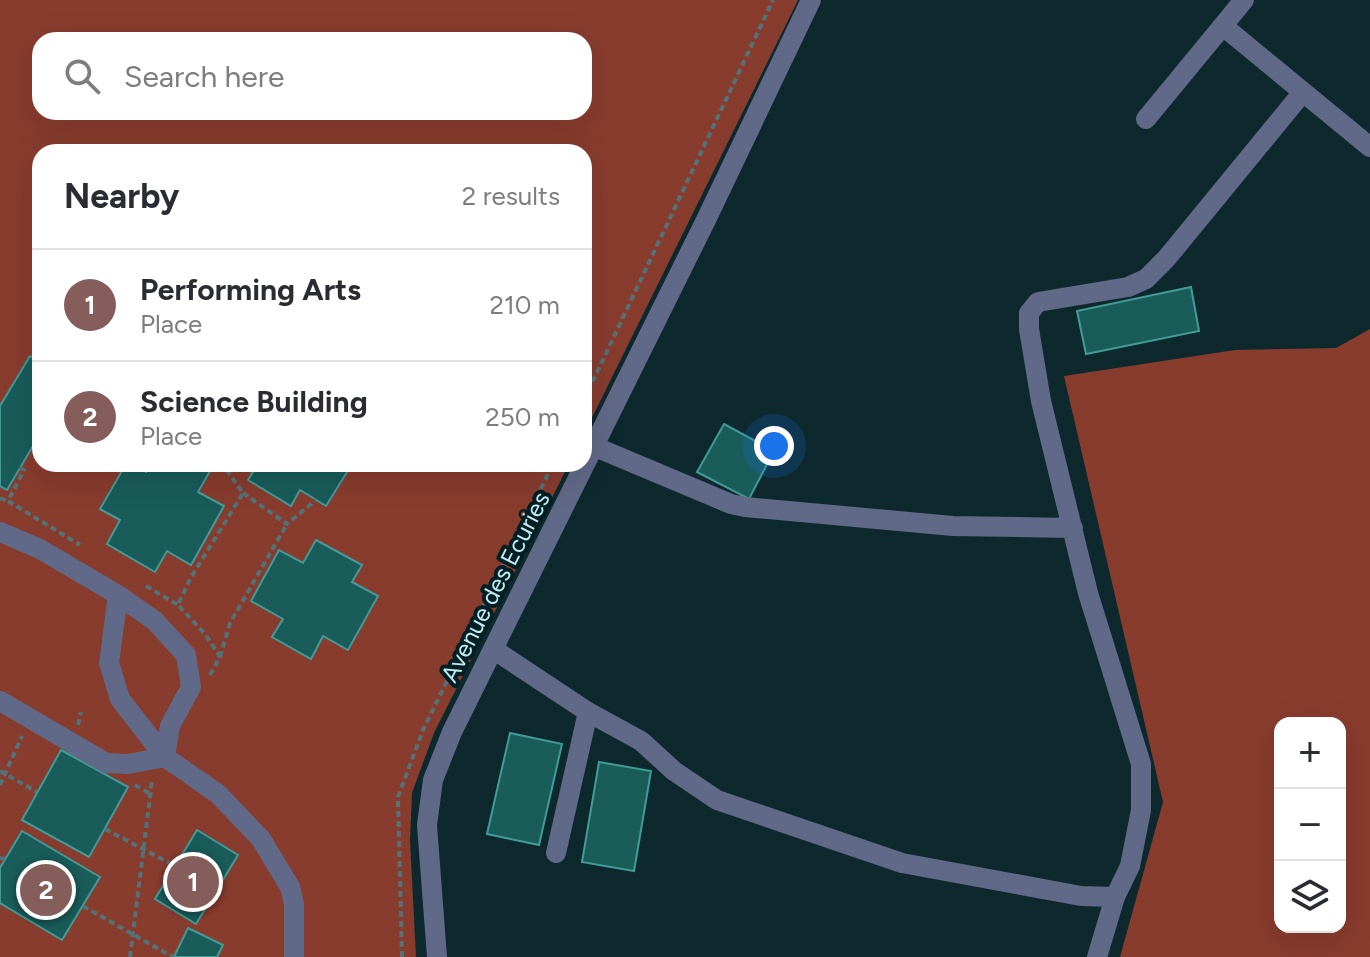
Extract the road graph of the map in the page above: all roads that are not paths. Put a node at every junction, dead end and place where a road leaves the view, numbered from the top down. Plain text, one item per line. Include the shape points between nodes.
1 (811, 0) edge
2 (1244, 0) edge
3 (1223, 26) junction
4 (1303, 92) junction
5 (1146, 119) dead end
6 (1370, 147) edge
7 (593, 446) joint
8 (580, 472) edge
9 (1073, 528) junction
10 (0, 532) edge
11 (118, 595) junction
12 (493, 649) junction
13 (0, 701) edge
14 (588, 712) junction
15 (165, 757) junction
16 (556, 853) dead end
17 (1115, 897) junction
18 (294, 957) edge
19 (437, 957) edge
20 (1097, 957) edge

1 - 7 street, Avenue des Ecuries
2 - 3 street
3 - 4 street
3 - 5 street
4 - 6 street
4 - 9 street via 1146,279 1128,287 1038,302 1029,313 1041,401
7 - 9 street via 745,507 953,526
8 - 12 street, Avenue des Ecuries
9 - 17 street via 1141,764 1141,810 1133,852
10 - 11 street
11 - 15 street via 109,663 120,699
11 - 15 street via 155,621 186,655 191,687 170,726
12 - 14 street
12 - 19 street, Avenue des Ecuries via 433,780 427,825
13 - 15 street via 106,763
14 - 16 street
14 - 17 street via 641,741 717,800 902,863 1081,896
15 - 18 street via 218,794 263,842 290,887
17 - 20 street

